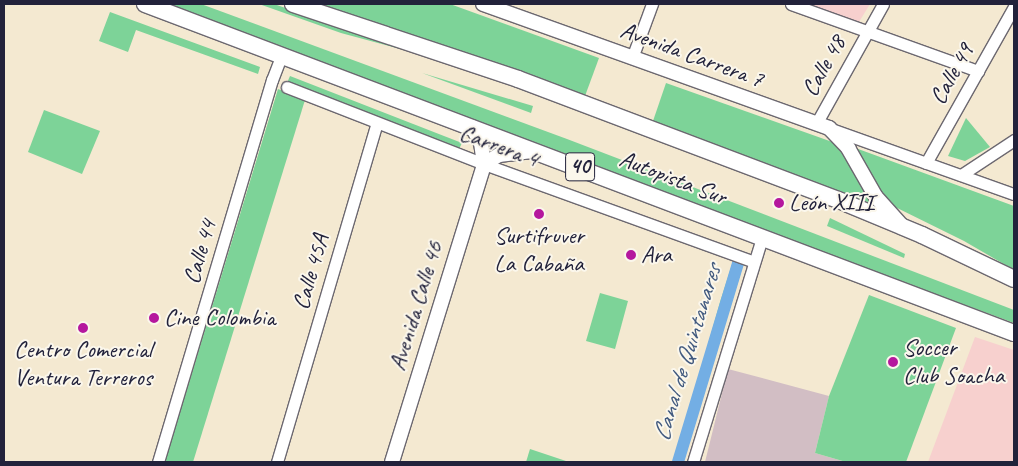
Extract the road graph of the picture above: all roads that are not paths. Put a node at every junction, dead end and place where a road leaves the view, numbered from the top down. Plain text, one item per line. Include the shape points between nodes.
1 (145, 4) edge
2 (293, 4) edge
3 (483, 4) edge
4 (652, 4) edge
5 (791, 4) edge
6 (883, 4) edge
7 (1013, 10) edge
8 (868, 31) junction
9 (282, 54) junction
10 (632, 58) junction
11 (978, 71) junction
12 (287, 87) dead end
13 (377, 123) junction
14 (823, 126) junction
15 (472, 127) junction
16 (1014, 140) edge
17 (537, 151) junction
18 (926, 163) junction
19 (484, 164) junction
20 (961, 175) junction
21 (1014, 194) edge
22 (900, 225) junction
23 (762, 238) junction
24 (754, 262) junction
25 (1014, 280) edge
26 (1014, 333) edge
27 (158, 462) edge
28 (277, 462) edge
29 (392, 462) edge
30 (693, 462) edge

1 - 9 highway, Autopista Sur / 40
2 - 22 highway, Autopista Sur via 545,89
3 - 10 main road, Avenida Carrera 7
4 - 10 street
5 - 8 street
6 - 8 street, Calle 48
7 - 11 street, Calle 49
8 - 11 street
8 - 14 street, Calle 48
9 - 15 highway, Autopista Sur / 40
9 - 27 street, Calle 44
10 - 14 main road, Avenida Carrera 7
11 - 18 street, Calle 49
12 - 13 street, Carrera 4
13 - 19 street, Carrera 4
13 - 28 street, Calle 45A
14 - 18 street, Avenida Carrera 7
14 - 22 main road, Avenida Carrera 7 via 848,148 876,197
15 - 17 highway, Autopista Sur / 40
15 - 19 main road via 482,143
16 - 20 street
17 - 19 main road via 504,154
17 - 23 highway, Autopista Sur / 40
18 - 20 street, Avenida Carrera 7
19 - 24 street, Carrera 4
19 - 29 main road, Avenida Calle 46
20 - 21 street, Avenida Carrera 7
22 - 25 highway, Autopista Sur
23 - 24 street
23 - 26 highway, Autopista Sur / 40
24 - 30 street

